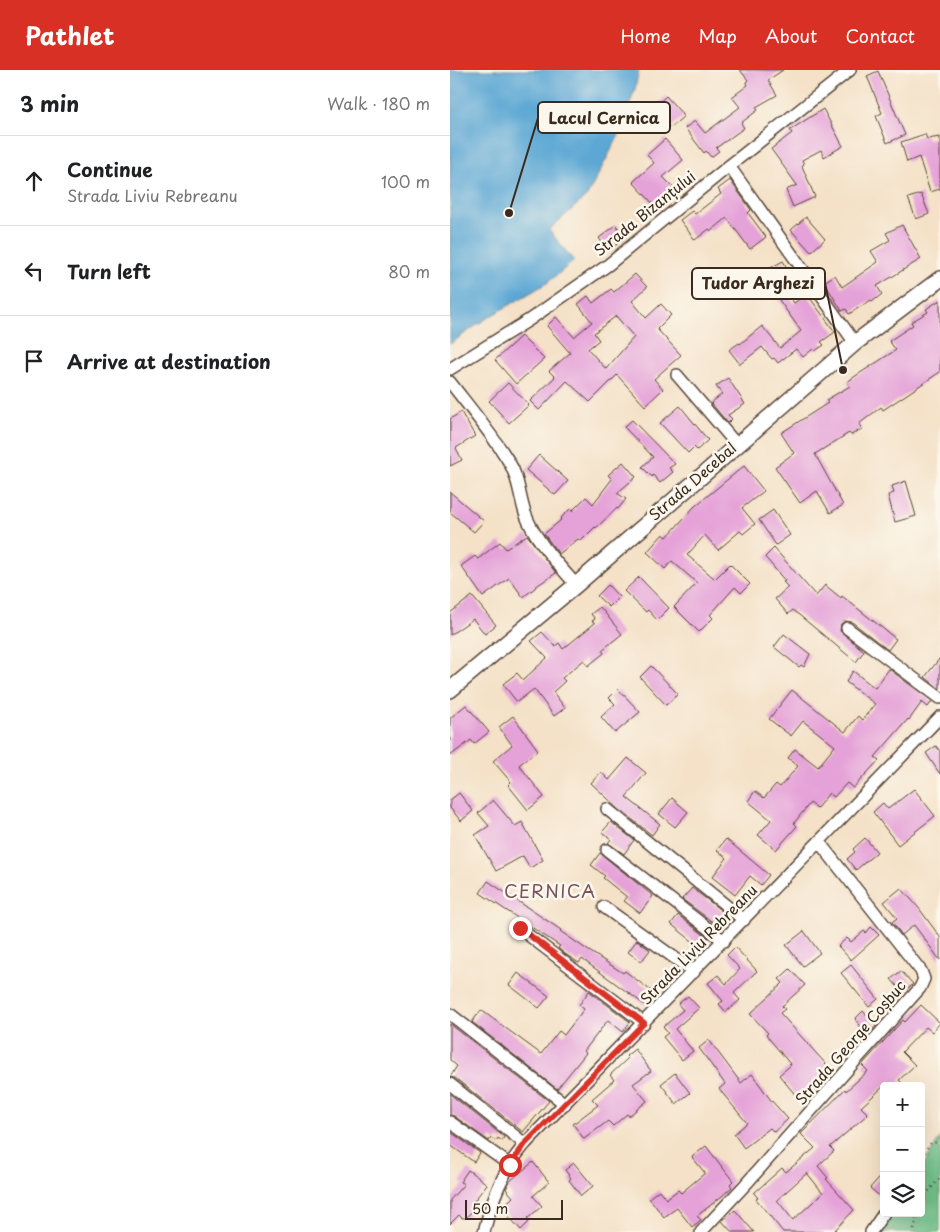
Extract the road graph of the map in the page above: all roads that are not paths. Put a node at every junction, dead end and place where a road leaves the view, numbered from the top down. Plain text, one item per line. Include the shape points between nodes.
1 (850, 70) edge
2 (729, 166) junction
3 (940, 279) edge
4 (854, 344) junction
5 (450, 369) edge
6 (677, 375) dead end
7 (450, 382) edge
8 (737, 445) junction
9 (576, 584) junction
10 (848, 628) dead end
11 (450, 690) edge
12 (940, 698) edge
13 (940, 717) edge
14 (607, 809) dead end
15 (819, 842) junction
16 (607, 850) dead end
17 (604, 907) dead end
18 (744, 920) junction
19 (520, 928) dead end
20 (724, 941) junction
21 (694, 972) junction
22 (450, 1014) edge
23 (644, 1023) junction
24 (450, 1084) edge
25 (565, 1104) junction
26 (450, 1122) edge
27 (525, 1144) junction
28 (510, 1165) junction
29 (881, 1217) edge
30 (484, 1232) edge
31 (701, 1232) edge
32 (871, 1232) edge

1 - 2 street, Strada Bizanțului
2 - 4 street
2 - 5 street, Strada Bizanțului via 608,265 529,320
3 - 4 main road, Strada Decebal
4 - 8 main road, Strada Decebal
6 - 8 street
7 - 9 street via 510,462 532,526 554,560
8 - 9 main road, Strada Decebal
9 - 11 main road, Strada Decebal
10 - 12 street
13 - 15 street, Strada Liviu Rebreanu
14 - 18 street
15 - 18 street, Strada Liviu Rebreanu
15 - 31 street, Strada George Coșbuc via 924,979 920,988
16 - 20 street
17 - 21 street
18 - 20 street, Strada Liviu Rebreanu
19 - 23 street
20 - 21 street, Strada Liviu Rebreanu
21 - 23 street, Strada Liviu Rebreanu
22 - 25 street
23 - 25 street, Strada Liviu Rebreanu
24 - 27 street
25 - 27 street, Strada Liviu Rebreanu
26 - 28 street
27 - 28 street, Strada Liviu Rebreanu
28 - 30 street, Strada Liviu Rebreanu via 494,1198
29 - 32 street

